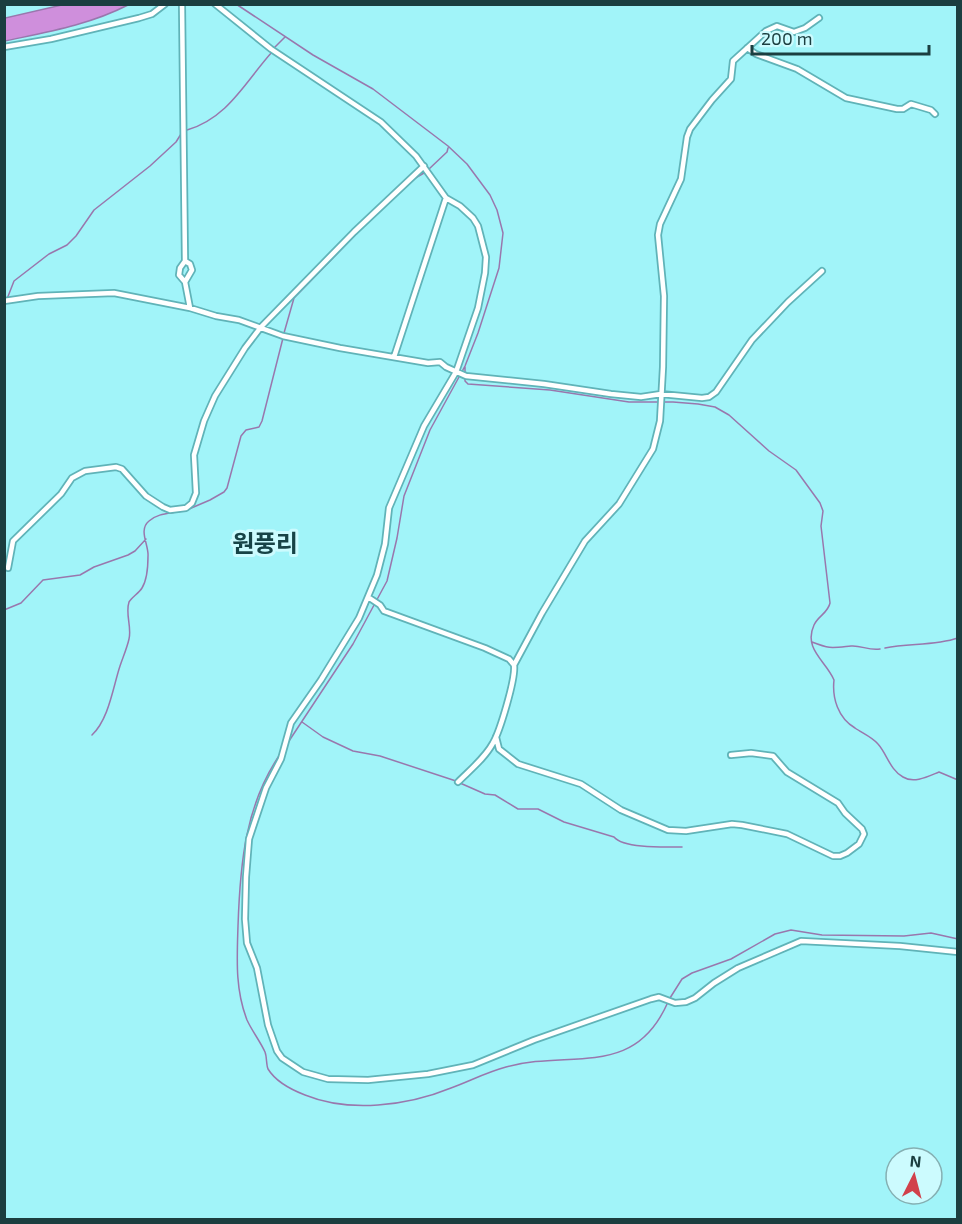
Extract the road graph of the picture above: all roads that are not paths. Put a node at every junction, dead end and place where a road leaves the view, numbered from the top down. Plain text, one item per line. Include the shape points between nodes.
1 (165, 4) edge
2 (182, 4) edge
3 (215, 4) edge
4 (819, 18) dead end
5 (4, 47) edge
6 (747, 48) junction
7 (935, 114) dead end
8 (424, 166) junction
9 (446, 198) junction
10 (184, 261) junction
11 (822, 271) dead end
12 (186, 282) junction
13 (4, 301) edge
14 (190, 308) junction
15 (261, 327) junction
16 (394, 357) junction
17 (456, 372) junction
18 (661, 394) junction
19 (8, 568) dead end
20 (368, 597) junction
21 (514, 665) junction
22 (496, 737) junction
23 (731, 754) dead end
24 (458, 782) dead end
25 (957, 952) edge

1 - 5 street via 139,18
2 - 10 street
3 - 8 street via 271,49 381,122
4 - 6 street via 794,32 771,27
6 - 7 street via 797,69 846,98 897,109 911,104
6 - 18 street via 733,61 731,79 690,129 681,179 660,224
8 - 9 street
8 - 15 street
9 - 16 street
9 - 17 street via 473,218 486,257 478,308
10 - 12 street via 179,275
10 - 12 street via 192,270
11 - 18 street via 752,340 716,392 702,398
12 - 14 street
13 - 14 street via 104,293
14 - 15 street
15 - 16 street via 283,336
15 - 19 street via 209,408 194,455 196,493 192,503 170,510 146,496 122,469 85,471 72,478 13,541
16 - 17 street via 440,362
17 - 18 street via 611,394
17 - 20 street via 424,426 393,496 382,560
18 - 21 street via 653,449 620,504 585,541
20 - 21 street via 384,611 485,648
20 - 25 street via 349,635 291,723 249,839 245,889 247,943 259,976 273,1040 282,1058 292,1066 342,1081 428,1074 473,1065 651,999 686,1002 738,968 801,941
21 - 22 street via 513,682
22 - 23 street via 499,749 518,764 581,784 621,810 668,830 742,825 787,834 832,856 847,853 862,839 862,829 838,803 787,771 773,756
22 - 24 street

